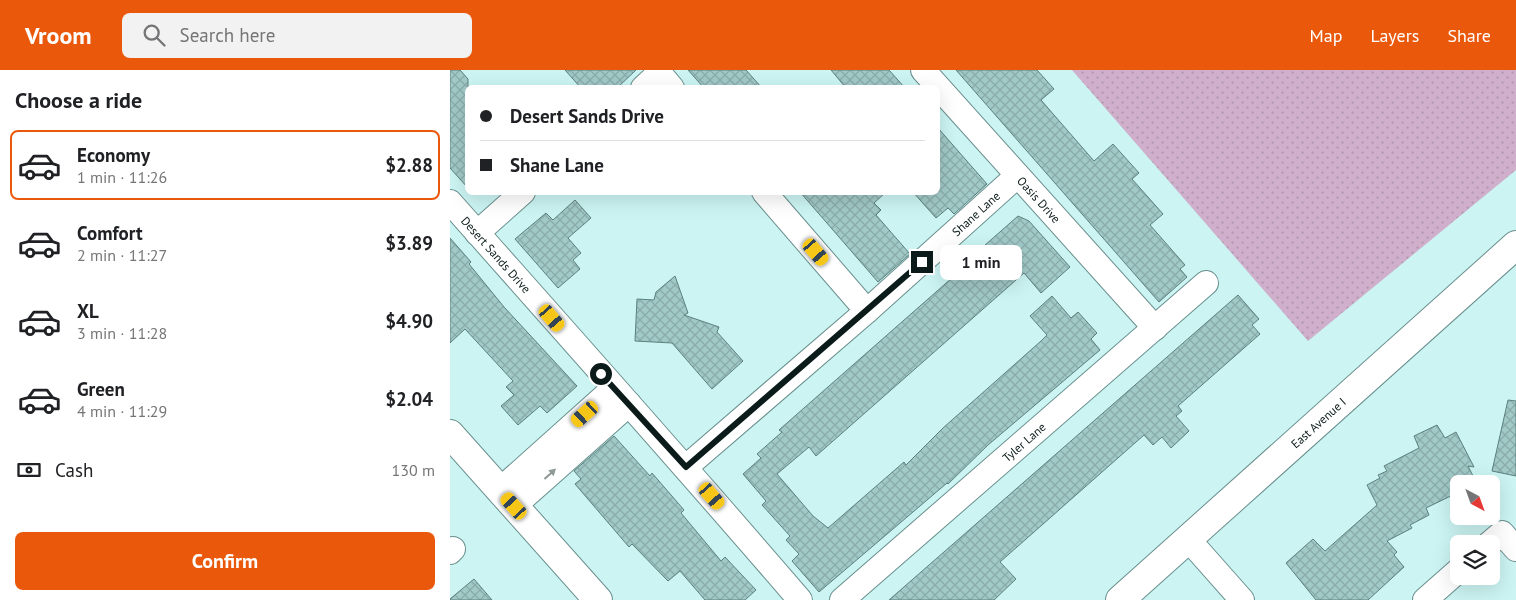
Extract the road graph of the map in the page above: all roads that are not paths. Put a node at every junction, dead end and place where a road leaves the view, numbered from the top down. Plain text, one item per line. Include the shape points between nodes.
1 (923, 70) edge
2 (936, 85) edge
3 (940, 89) edge
4 (1017, 176) junction
5 (520, 195) edge
6 (767, 195) edge
7 (450, 202) edge
8 (477, 233) junction
9 (1516, 245) edge
10 (1206, 283) dead end
11 (867, 311) junction
12 (1155, 328) junction
13 (621, 396) junction
14 (450, 434) edge
15 (686, 467) junction
16 (507, 498) junction
17 (1188, 539) junction
18 (1450, 578) edge
19 (598, 600) edge
20 (800, 600) edge
21 (842, 600) edge
22 (1120, 600) edge
23 (1242, 600) edge
24 (1425, 600) edge

1 - 2 street, Oasis Drive
3 - 4 street, Oasis Drive
4 - 11 street, Shane Lane
4 - 12 street, Oasis Drive
5 - 8 street
6 - 11 street
7 - 8 street, Desert Sands Drive
8 - 13 street, Desert Sands Drive
9 - 17 main road, East Avenue I
10 - 12 street, Tyler Lane
11 - 15 street, Shane Lane
12 - 21 street, Tyler Lane
13 - 15 street, Desert Sands Drive
13 - 16 street
14 - 16 main road
15 - 20 street, Desert Sands Drive
16 - 19 main road
17 - 22 main road, East Avenue I
17 - 23 street
18 - 24 street

